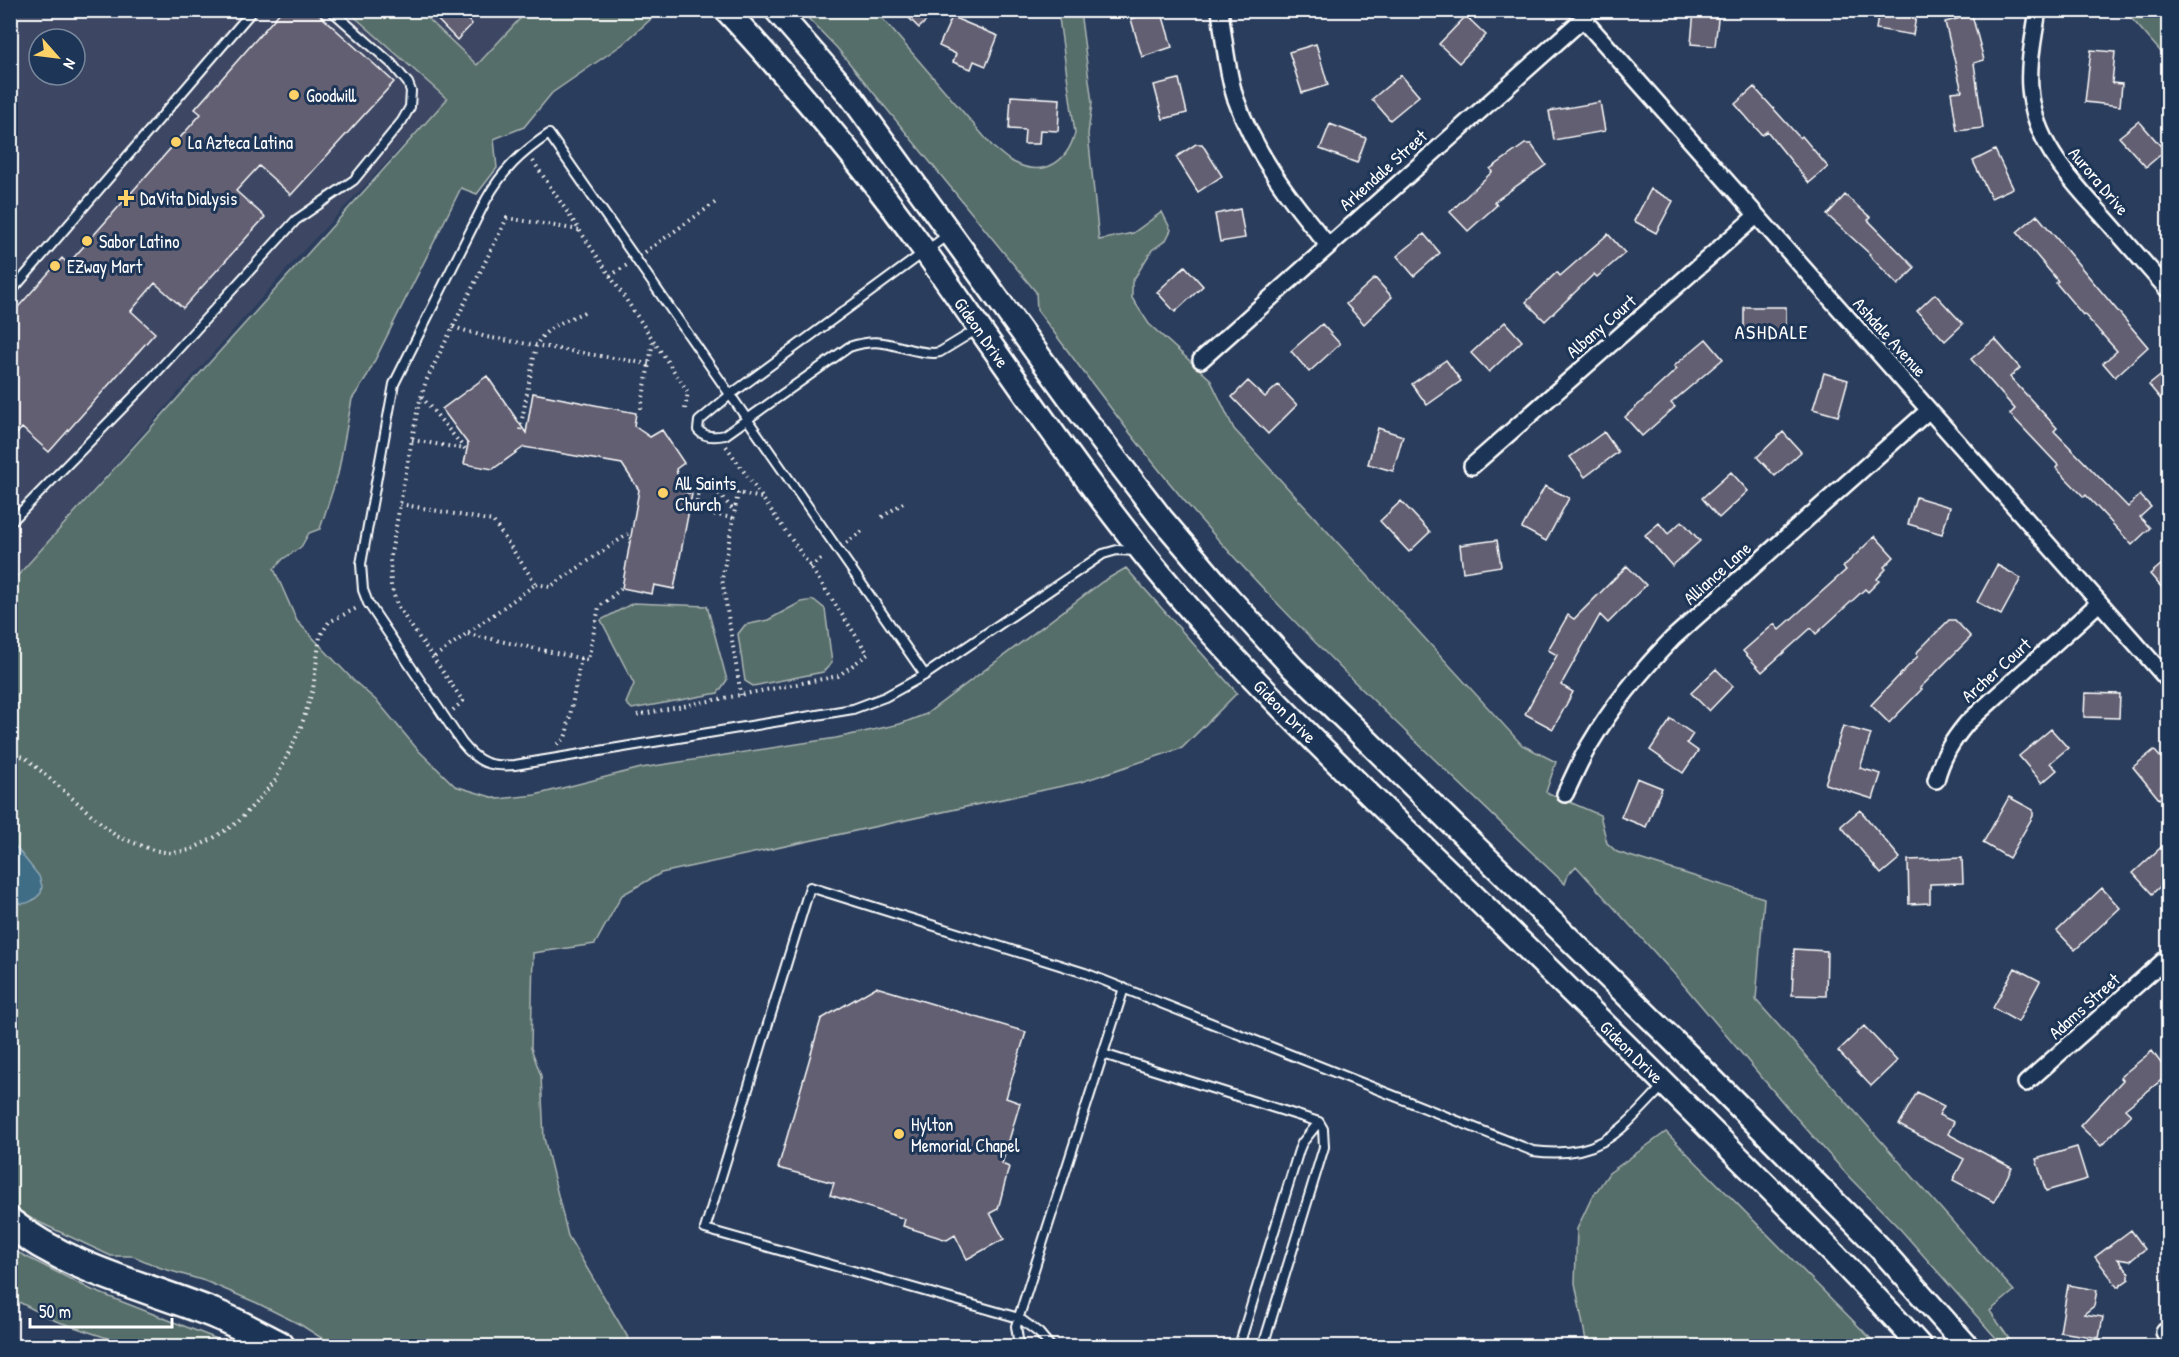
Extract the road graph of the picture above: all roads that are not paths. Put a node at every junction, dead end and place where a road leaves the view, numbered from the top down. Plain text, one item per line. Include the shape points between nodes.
1 (253, 10) edge
2 (331, 10) edge
3 (726, 10) edge
4 (776, 10) edge
5 (1220, 10) edge
6 (2038, 10) edge
7 (1588, 15) edge
8 (1756, 216) junction
9 (951, 233) junction
10 (1328, 245) junction
11 (925, 252) junction
12 (2169, 290) edge
13 (10, 293) edge
14 (978, 329) junction
15 (1201, 360) dead end
16 (730, 395) junction
17 (1929, 410) junction
18 (747, 420) junction
19 (1472, 466) dead end
20 (10, 523) edge
21 (1141, 551) junction
22 (2099, 603) junction
23 (925, 675) junction
24 (2169, 680) edge
25 (1936, 780) dead end
26 (1565, 795) dead end
27 (2169, 957) edge
28 (1124, 988) junction
29 (1103, 1054) junction
30 (1690, 1057) junction
31 (2026, 1083) dead end
32 (1665, 1084) junction
33 (1319, 1122) junction
34 (10, 1223) edge
35 (1019, 1318) junction
36 (280, 1347) edge
37 (1019, 1347) edge
38 (1050, 1347) edge
39 (1239, 1347) edge
40 (1263, 1347) edge
41 (1920, 1347) edge
42 (1967, 1347) edge

1 - 13 lane
2 - 20 lane via 408,83 410,106 402,121 354,180 296,220 146,384
3 - 11 main road, Gideon Drive via 855,160
4 - 9 main road, Gideon Drive via 850,95
5 - 10 street via 1234,95 1247,126 1289,199
6 - 12 street, Aurora Drive via 2029,68 2035,116 2042,136 2064,172
7 - 8 street, Ashdale Avenue
7 - 10 street, Arkendale Street
8 - 17 street, Ashdale Avenue
8 - 19 street, Albany Court
9 - 11 lane
9 - 30 main road, Gideon Drive via 1079,411 1228,597 1293,668
10 - 15 street, Arkendale Street
11 - 14 main road, Gideon Drive
11 - 16 lane
14 - 18 lane via 934,353 883,341 849,347
14 - 21 main road, Gideon Drive
16 - 18 lane
16 - 18 lane via 699,421 698,430 718,437
16 - 23 lane via 549,134 509,165 486,200 394,384 362,564 368,603 462,743 483,762 515,765 854,709 885,698
17 - 22 street, Ashdale Avenue
17 - 26 street, Alliance Lane via 1641,671 1589,745
18 - 23 lane
21 - 23 lane via 1103,554
21 - 32 main road, Gideon Drive via 1295,722
22 - 24 street, Ashdale Avenue
22 - 25 street, Archer Court via 1967,723 1941,760
27 - 31 street, Adams Street
28 - 29 lane
28 - 32 lane via 1533,1151 1554,1154 1591,1148 1623,1128
28 - 35 lane via 810,887 705,1228
29 - 33 lane
29 - 35 lane
30 - 32 main road
30 - 42 main road, Gideon Drive via 1878,1246
32 - 41 main road, Gideon Drive via 1863,1282
33 - 39 lane via 1299,1150
33 - 40 lane via 1324,1147
34 - 36 highway via 68,1258 114,1279 210,1312
35 - 37 lane
35 - 38 lane

